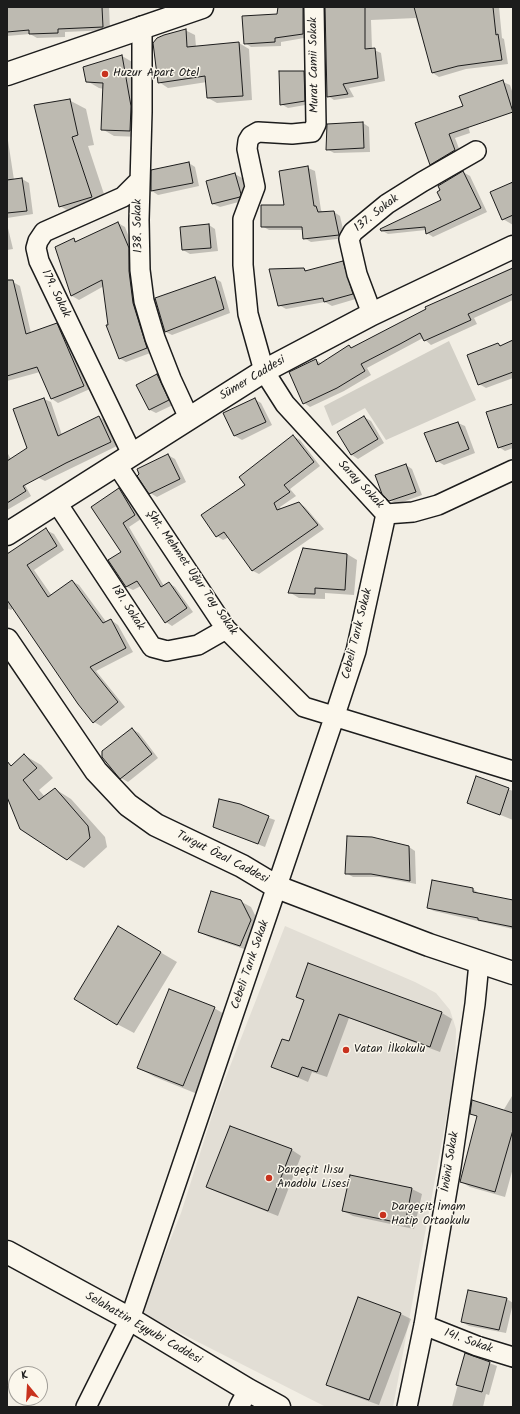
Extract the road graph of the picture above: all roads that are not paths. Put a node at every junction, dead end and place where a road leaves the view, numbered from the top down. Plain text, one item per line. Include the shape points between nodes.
1 (202, 7) edge
2 (314, 7) edge
3 (154, 18) edge
4 (7, 74) edge
5 (476, 151) dead end
6 (139, 181) junction
7 (513, 247) edge
8 (372, 314) junction
9 (264, 370) junction
10 (189, 418) junction
11 (124, 459) junction
12 (513, 470) edge
13 (57, 503) junction
14 (386, 514) junction
15 (7, 534) edge
16 (226, 629) junction
17 (7, 640) edge
18 (334, 718) junction
19 (513, 771) edge
20 (278, 887) junction
21 (479, 963) junction
22 (513, 972) edge
23 (7, 1252) edge
24 (130, 1319) junction
25 (424, 1326) junction
26 (513, 1357) edge
27 (243, 1399) edge
28 (86, 1407) edge
29 (279, 1407) edge
30 (407, 1407) edge

1 - 3 street
2 - 9 street, Murat Camii Sokak via 316,124 312,132 258,132 248,141 247,149 255,187 243,218 243,265 248,314
3 - 4 street
3 - 6 street, 138. Sokak via 142,112
5 - 8 street, 137. Sokak via 387,204 353,232 349,239 357,274
6 - 10 street, 138. Sokak via 140,270 144,301 170,379
6 - 11 street, 179. Sokak via 123,197 44,232 36,248 39,261
7 - 8 street, Sümer Caddesi
8 - 9 street, Sümer Caddesi
9 - 10 street, Sümer Caddesi
9 - 14 street, Saray Sokak via 285,404
10 - 11 street, Sümer Caddesi
11 - 13 street, Sümer Caddesi
11 - 16 street, Şht. Mehmet Uğur Tay Sokak
12 - 14 street, Saray Sokak via 438,505 413,512
13 - 15 street, Sümer Caddesi
13 - 16 street, 181. Sokak via 152,647 167,651 198,645
14 - 18 street, Cebeli Tarık Sokak via 356,651
16 - 18 street, Şht. Mehmet Uğur Tay Sokak via 304,708
17 - 20 street, Turgut Özal Caddesi via 96,771 128,805 156,825 242,866
18 - 19 street, Şht. Mehmet Uğur Tay Sokak
18 - 20 street, Cebeli Tarık Sokak
20 - 21 street, Turgut Özal Caddesi
20 - 24 street, Cebeli Tarık Sokak
21 - 22 street, Turgut Özal Caddesi
21 - 25 street, İnönü Sokak via 453,1151
23 - 24 street, Selahattin Eyyubi Caddesi
24 - 27 street, Selahattin Eyyubi Caddesi
24 - 28 street, Cebeli Tarık Sokak
25 - 26 street, 141. Sokak
25 - 30 street, İnönü Sokak
27 - 29 street, Selahattin Eyyubi Caddesi

